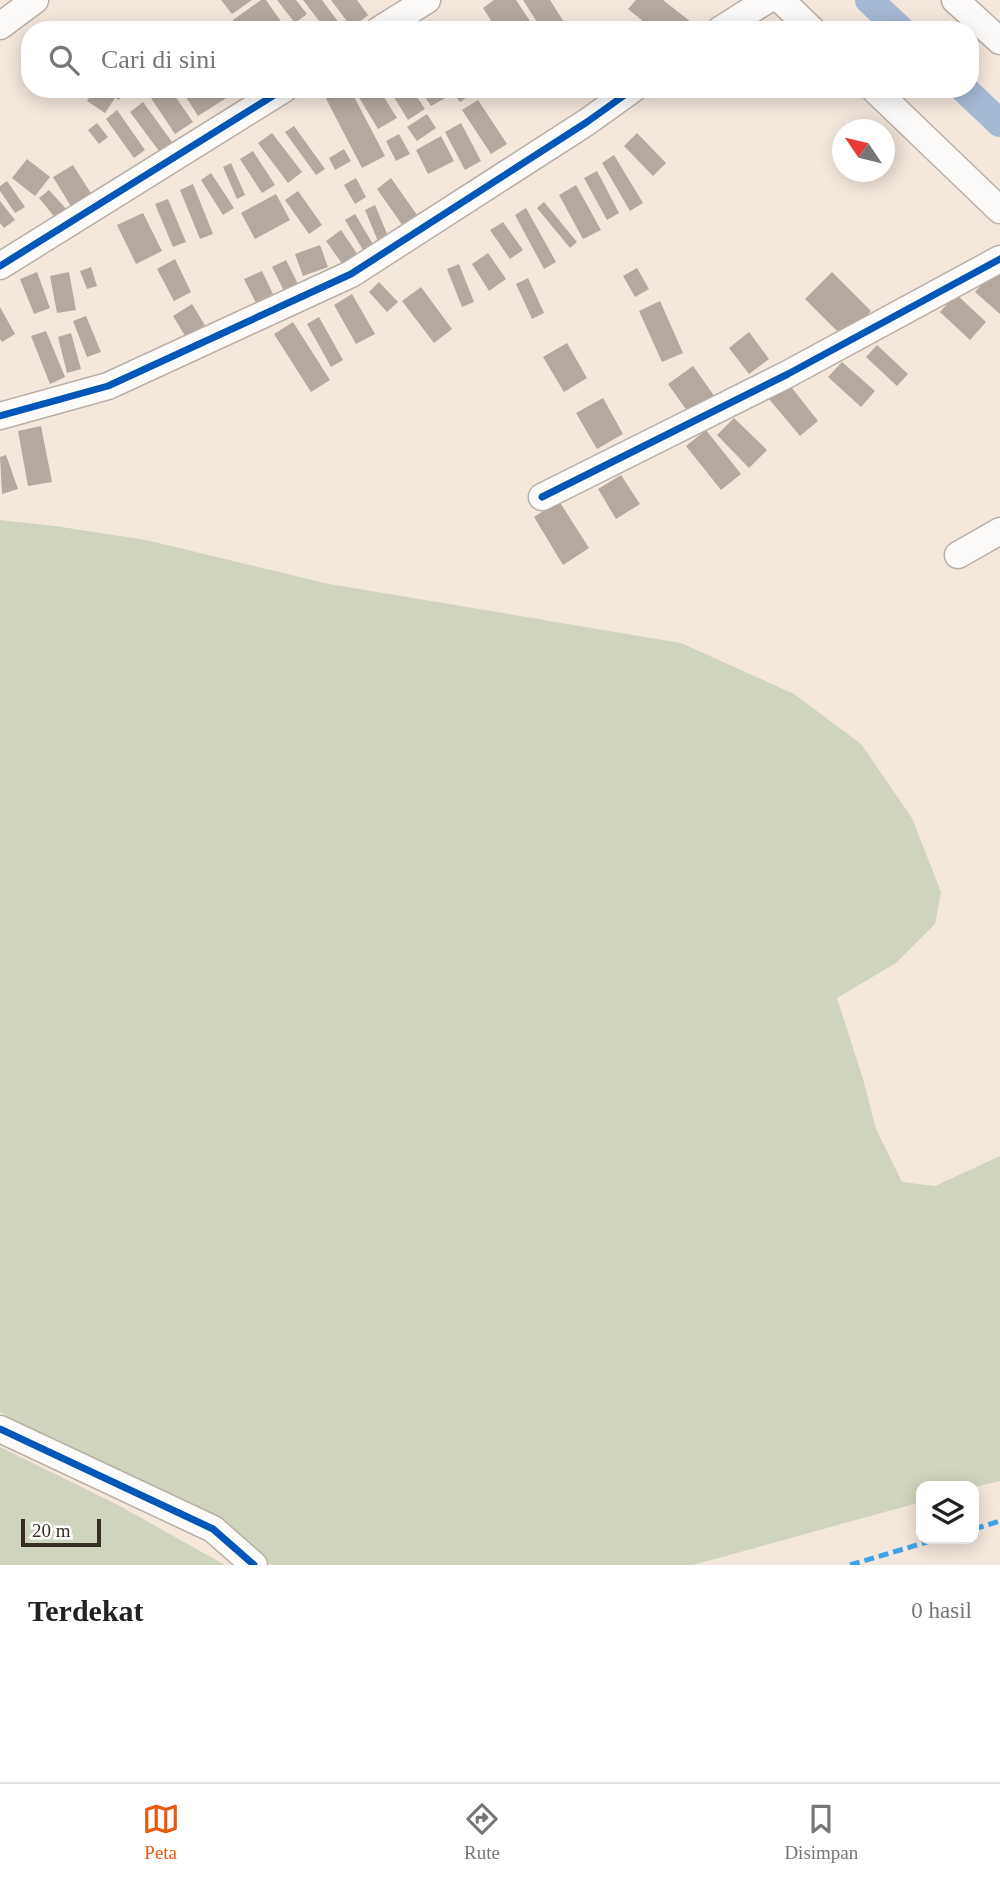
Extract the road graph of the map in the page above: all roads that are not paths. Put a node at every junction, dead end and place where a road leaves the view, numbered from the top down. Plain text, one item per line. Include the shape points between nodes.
1 (35, 0) edge
2 (427, 0) edge
3 (767, 0) edge
4 (781, 0) edge
5 (955, 0) edge
6 (393, 21) edge
7 (734, 21) edge
8 (803, 21) edge
9 (978, 21) edge
10 (979, 22) edge
11 (0, 26) edge
12 (1000, 41) edge
13 (270, 98) edge
14 (621, 98) edge
15 (883, 98) edge
16 (1000, 210) edge
17 (1000, 260) edge
18 (0, 266) edge
19 (0, 416) edge
20 (542, 497) dead end
21 (1000, 531) edge
22 (958, 555) dead end
23 (0, 1429) edge
24 (254, 1565) edge

1 - 11 street
2 - 6 street
3 - 7 street
4 - 8 street
5 - 9 street
10 - 12 street
13 - 18 street
14 - 19 street via 351,274 108,386
15 - 16 street
17 - 20 street via 788,374
21 - 22 street
23 - 24 street via 213,1529

